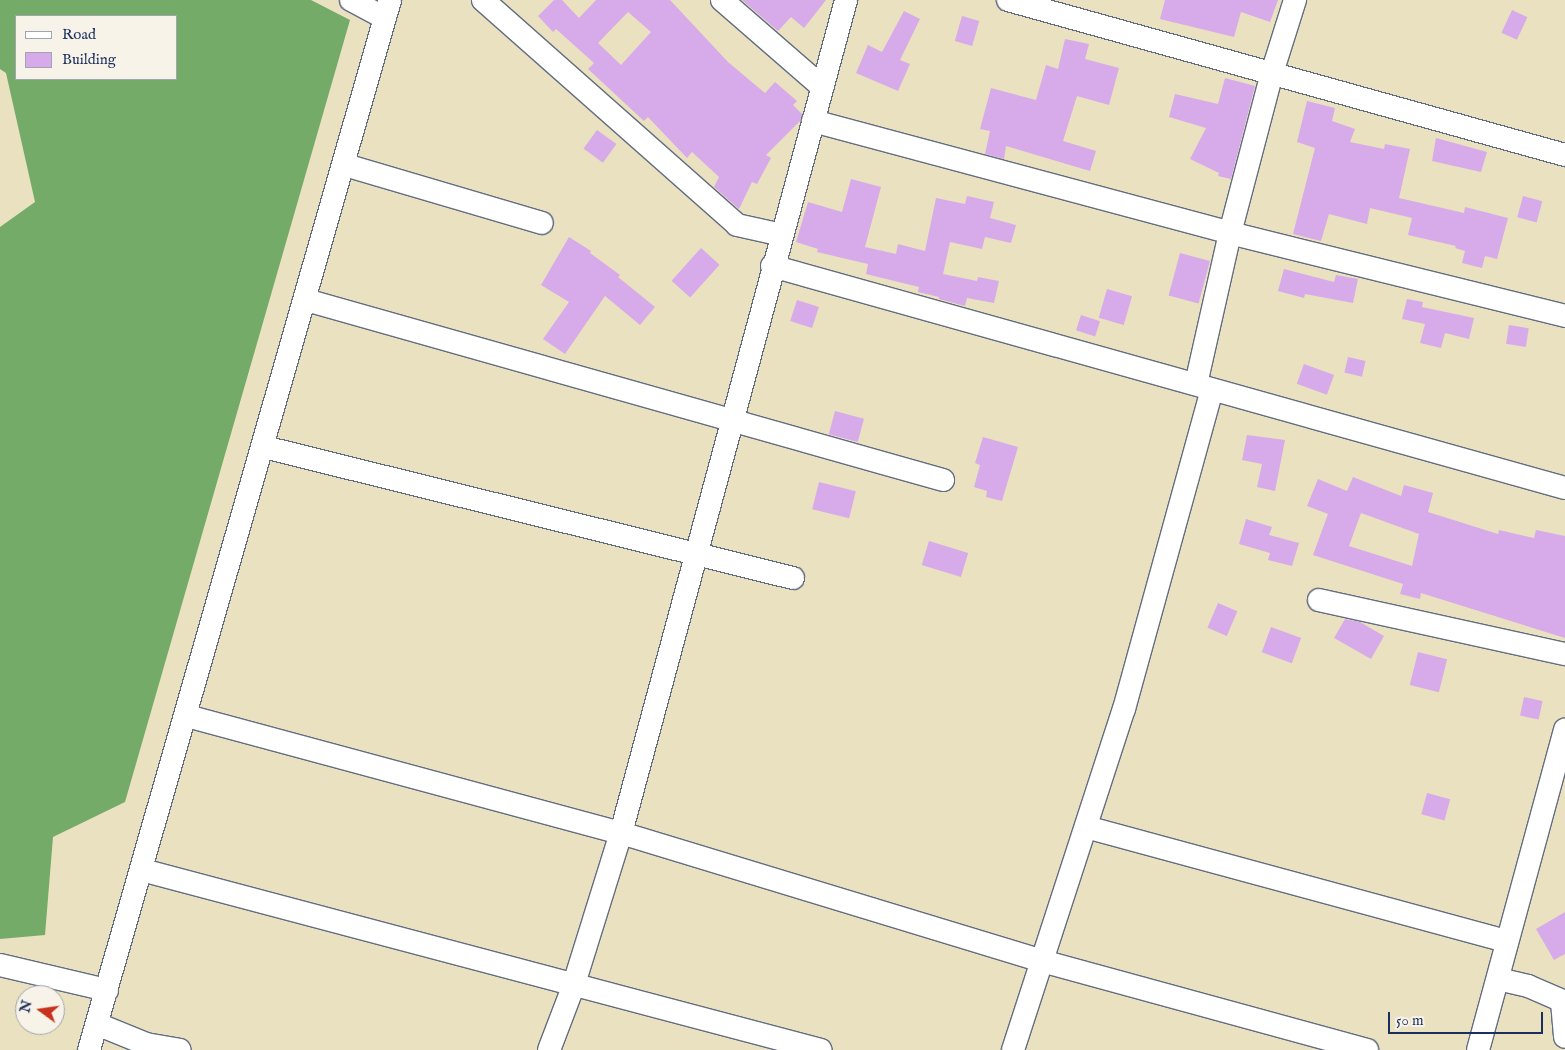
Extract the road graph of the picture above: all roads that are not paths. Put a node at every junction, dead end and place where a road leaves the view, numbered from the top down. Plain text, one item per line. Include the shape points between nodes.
1 (351, 0) edge
2 (483, 0) edge
3 (722, 0) edge
4 (846, 0) edge
5 (1008, 0) edge
6 (1295, 0) edge
7 (388, 9) edge
8 (1272, 73) junction
9 (822, 87) junction
10 (813, 121) junction
11 (1565, 155) edge
12 (345, 164) junction
13 (542, 223) dead end
14 (1230, 233) junction
15 (782, 235) junction
16 (772, 266) junction
17 (306, 300) junction
18 (1565, 316) edge
19 (1204, 387) junction
20 (730, 422) junction
21 (264, 447) junction
22 (943, 480) dead end
23 (1565, 488) edge
24 (695, 555) junction
25 (793, 578) dead end
26 (1319, 600) dead end
27 (1565, 654) edge
28 (187, 716) junction
29 (1565, 730) edge
30 (1556, 800) edge
31 (1086, 827) junction
32 (620, 833) junction
33 (142, 870) junction
34 (1508, 941) junction
35 (1042, 961) junction
36 (0, 965) edge
37 (1498, 979) junction
38 (573, 987) junction
39 (107, 990) junction
40 (1563, 1002) edge
41 (97, 1024) junction
42 (1565, 1037) edge
43 (89, 1050) edge
44 (179, 1050) edge
45 (549, 1050) edge
46 (821, 1050) edge
47 (1012, 1050) edge
48 (1368, 1050) edge
49 (1478, 1050) edge

1 - 7 street
2 - 15 street via 737,225
3 - 9 street
4 - 9 street
5 - 8 street
6 - 8 street
7 - 12 street
8 - 11 street
8 - 14 street
9 - 10 street
10 - 14 street
10 - 15 street
12 - 13 street
12 - 17 street
14 - 18 street
14 - 19 street
15 - 16 street
16 - 19 street
16 - 20 street
17 - 20 street
17 - 21 street
19 - 23 street
19 - 31 street via 1124,708
20 - 22 street
20 - 24 street
21 - 24 street
21 - 28 street
24 - 25 street
24 - 32 street
26 - 27 street
28 - 32 street
28 - 33 street
29 - 30 street
30 - 34 street
31 - 34 street
31 - 35 street
32 - 35 street
32 - 38 street
33 - 38 street
33 - 39 street
34 - 37 street
35 - 47 street
35 - 48 street
36 - 39 street
37 - 40 street via 1528,986
37 - 49 street
38 - 45 street
38 - 46 street
39 - 41 street
40 - 42 street
41 - 43 street
41 - 44 street via 146,1044

